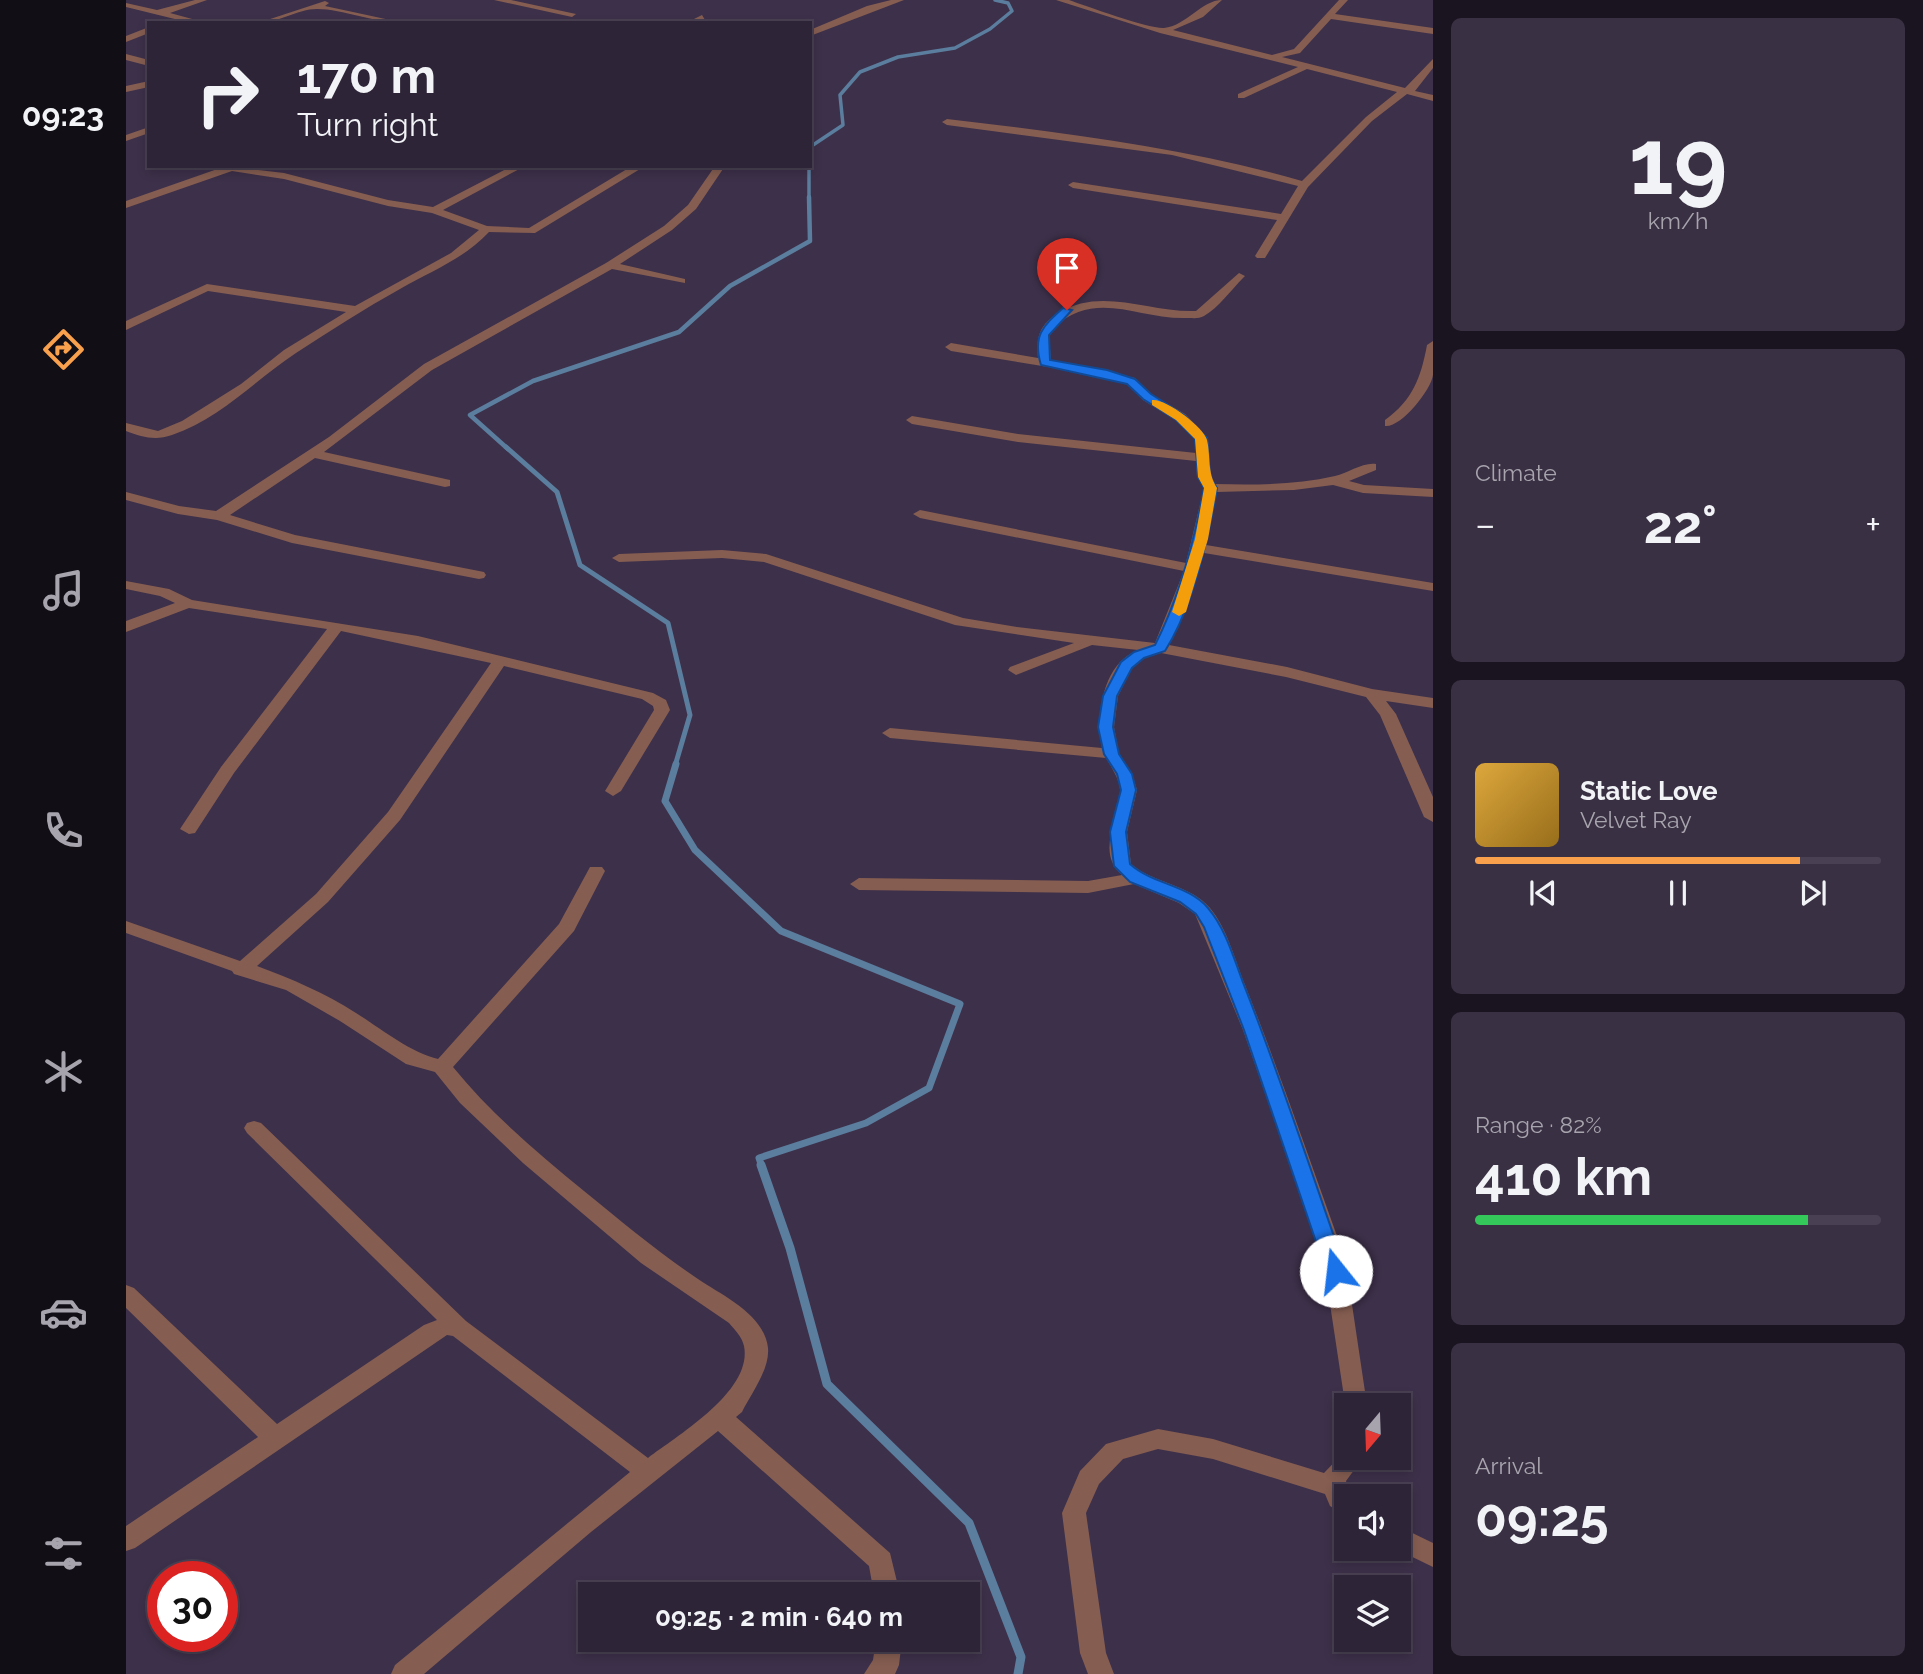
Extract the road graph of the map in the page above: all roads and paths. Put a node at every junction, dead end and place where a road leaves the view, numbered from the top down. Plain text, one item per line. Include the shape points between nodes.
1 (203, 0) edge
2 (333, 0) edge
3 (498, 0) edge
4 (900, 0) edge
5 (1060, 0) edge
6 (1217, 0) edge
7 (1344, 0) edge
8 (126, 5) edge
9 (315, 6) junction
10 (153, 11) junction
11 (572, 14) dead end
12 (1329, 16) junction
13 (180, 18) junction
14 (172, 21) edge
15 (194, 21) edge
16 (268, 21) edge
17 (388, 21) edge
18 (147, 31) edge
19 (1163, 31) junction
20 (1433, 31) edge
21 (812, 32) edge
22 (126, 39) edge
23 (126, 57) edge
24 (1266, 58) junction
25 (147, 62) edge
26 (1433, 62) edge
27 (1304, 67) junction
28 (147, 85) edge
29 (126, 89) edge
30 (1408, 92) junction
31 (1241, 96) dead end
32 (1433, 98) edge
33 (947, 122) dead end
34 (147, 131) edge
35 (126, 138) edge
36 (516, 168) edge
37 (637, 168) edge
38 (719, 168) edge
39 (1073, 185) dead end
40 (1304, 185) junction
41 (126, 205) edge
42 (434, 210) junction
43 (1285, 218) junction
44 (486, 229) junction
45 (1261, 256) dead end
46 (610, 265) junction
47 (1239, 276) dead end
48 (681, 281) dead end
49 (358, 310) junction
50 (126, 326) edge
51 (1433, 345) edge
52 (951, 347) dead end
53 (1045, 362) junction
54 (912, 419) dead end
55 (1390, 424) dead end
56 (126, 427) edge
57 (314, 454) junction
58 (1203, 458) junction
59 (1371, 467) dead end
60 (1334, 480) junction
61 (445, 483) dead end
62 (1211, 488) junction
63 (1433, 493) edge
64 (126, 496) edge
65 (920, 514) dead end
66 (219, 516) junction
67 (1199, 548) junction
68 (619, 558) dead end
69 (1192, 568) junction
70 (478, 575) dead end
71 (126, 585) edge
72 (1433, 587) edge
73 (189, 604) junction
74 (337, 626) junction
75 (126, 627) edge
76 (1092, 642) junction
77 (1160, 648) junction
78 (500, 661) junction
79 (1016, 670) dead end
80 (1372, 694) junction
81 (1433, 703) edge
82 (890, 733) dead end
83 (1111, 754) junction
84 (613, 791) dead end
85 (1433, 817) edge
86 (189, 829) dead end
87 (596, 872) dead end
88 (1136, 878) junction
89 (859, 884) dead end
90 (126, 927) edge
91 (241, 970) junction
92 (442, 1068) junction
93 (254, 1128) dead end
94 (126, 1294) edge
95 (458, 1327) junction
96 (1353, 1393) edge
97 (719, 1417) junction
98 (276, 1438) junction
99 (648, 1472) junction
100 (1334, 1492) edge
101 (126, 1540) edge
102 (1411, 1544) edge
103 (1433, 1556) edge
104 (885, 1582) edge
105 (888, 1652) edge
106 (404, 1674) edge
107 (877, 1674) edge
108 (1101, 1674) edge

1 - 10 street
2 - 9 street
3 - 11 street
4 - 21 street
5 - 19 street
6 - 19 street via 1200,15
7 - 12 street
8 - 10 street
9 - 16 street
9 - 17 street
10 - 13 street
12 - 20 street
12 - 24 street via 1297,51
13 - 14 street
13 - 15 street
18 - 22 street
19 - 24 street
23 - 25 street
24 - 27 street
26 - 30 street
27 - 30 street
27 - 31 street
28 - 29 street
30 - 32 street
30 - 40 street via 1396,96 1369,119
33 - 40 street via 1154,147 1244,166
34 - 35 street
36 - 42 street
37 - 44 street via 531,231
38 - 46 street via 692,207
39 - 43 street
40 - 43 street
41 - 42 street via 231,168
42 - 44 street
43 - 45 street
44 - 49 street via 442,264
46 - 48 street
46 - 57 street via 428,367
47 - 53 street via 1199,314 1102,303 1067,310 1043,335
49 - 50 street via 207,287
49 - 56 street via 288,353 233,396 171,431 158,435
51 - 55 street via 1427,378
52 - 53 street
53 - 58 street via 1131,381 1196,431
54 - 58 street via 1018,438
57 - 61 street
57 - 66 street
58 - 62 street via 1204,477
59 - 60 street
60 - 62 street
60 - 63 street via 1363,489
62 - 67 street
64 - 66 street
65 - 69 street
66 - 70 street via 292,539
67 - 69 street
67 - 72 street
68 - 76 street via 722,554 766,558 960,622
69 - 77 street via 1180,610
71 - 73 street via 164,592
73 - 74 street
73 - 75 street
74 - 78 street
74 - 86 street
76 - 77 street
76 - 79 street
77 - 80 street via 1287,671
77 - 83 street via 1126,665 1110,696 1106,727
78 - 84 street via 660,703 662,710
78 - 91 street via 394,816 322,898
80 - 81 street
80 - 85 street via 1388,714
82 - 83 street
83 - 88 street via 1129,790 1118,832 1122,866
87 - 92 street via 567,927
88 - 89 street via 1088,887
88 - 96 street via 1185,899 1202,910 1212,927 1326,1236 1336,1271
90 - 91 street
91 - 92 street via 293,986 414,1059
92 - 97 street via 530,1158 649,1258 737,1317 750,1332 756,1348 754,1365 734,1405
93 - 95 street
94 - 98 street
95 - 98 street via 432,1331
95 - 99 street
97 - 99 street
97 - 104 street via 881,1560
98 - 101 street
99 - 106 street
100 - 108 street via 1213,1449 1158,1439 1115,1451 1089,1478 1074,1513 1093,1653
102 - 103 street
105 - 107 street via 886,1665

